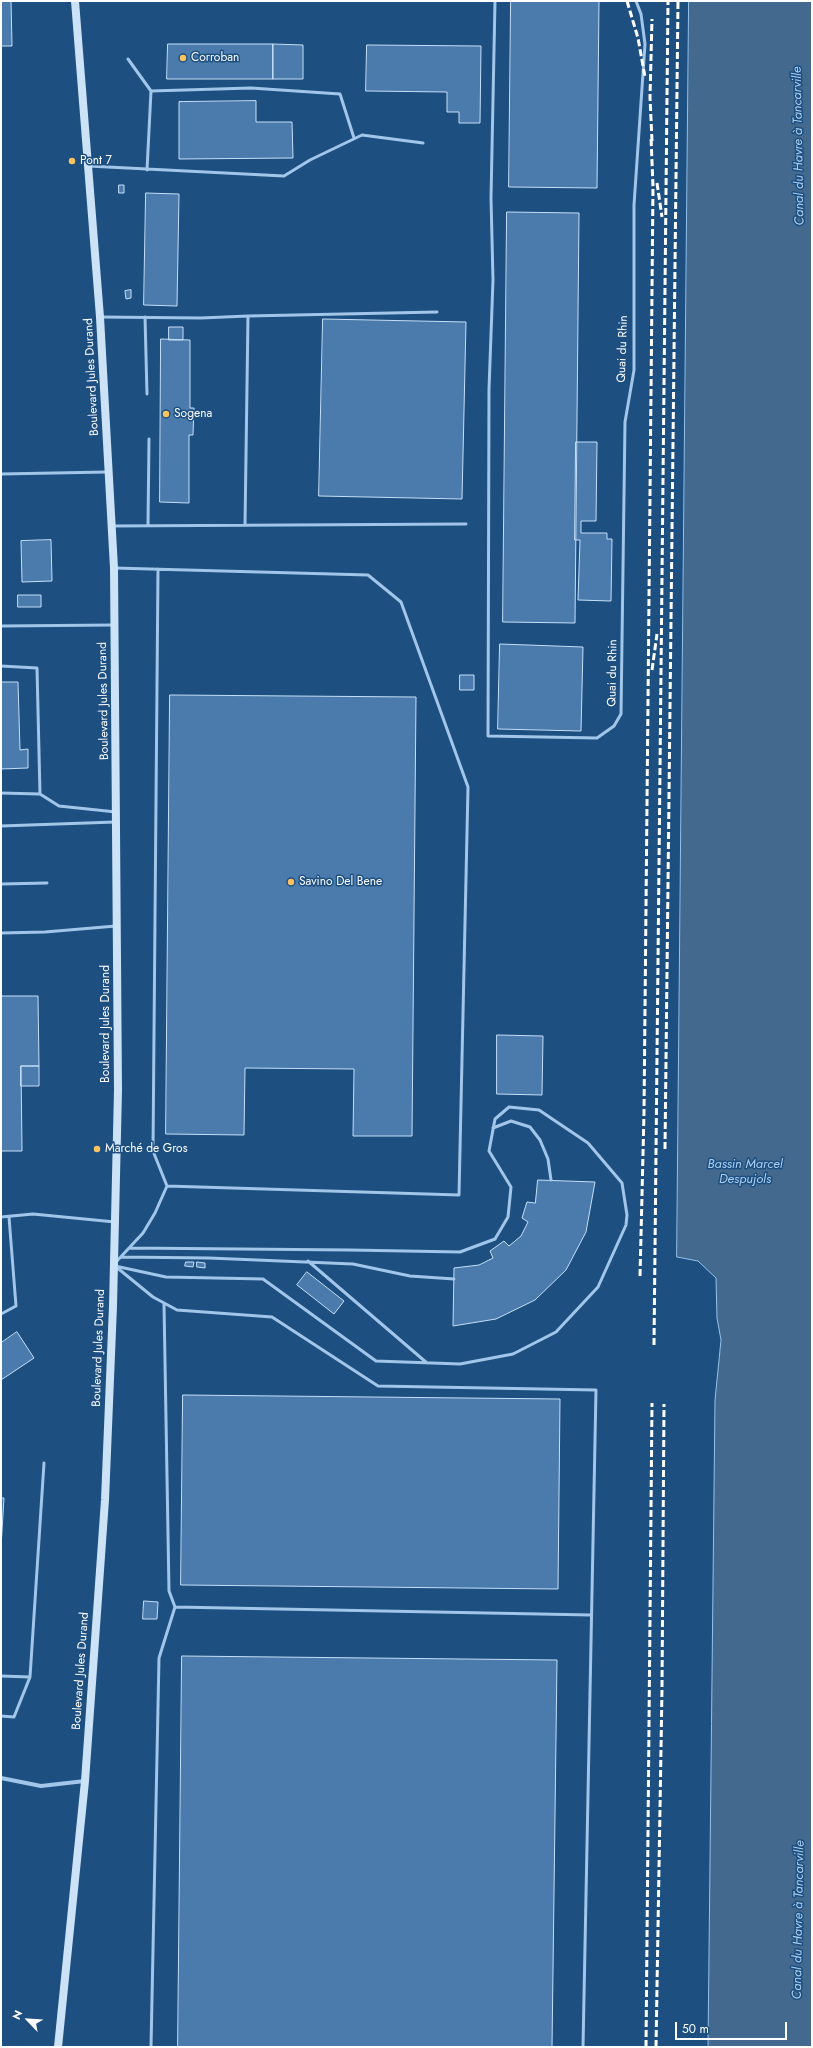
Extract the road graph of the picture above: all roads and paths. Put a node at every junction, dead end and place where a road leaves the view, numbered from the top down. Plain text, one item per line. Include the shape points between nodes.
1 (75, 1) edge
2 (495, 1) edge
3 (636, 1) edge
4 (128, 59) dead end
5 (151, 91) junction
6 (354, 138) junction
7 (423, 143) dead end
8 (88, 166) junction
9 (147, 170) junction
10 (437, 312) dead end
11 (248, 316) junction
12 (100, 317) junction
13 (145, 317) junction
14 (147, 394) dead end
15 (149, 439) dead end
16 (109, 472) junction
17 (1, 474) edge
18 (466, 524) dead end
19 (245, 525) junction
20 (112, 526) junction
21 (148, 526) junction
22 (114, 568) junction
23 (158, 569) junction
24 (115, 625) junction
25 (1, 626) edge
26 (1, 666) edge
27 (1, 793) edge
28 (40, 794) junction
29 (117, 812) junction
30 (117, 822) junction
31 (1, 826) edge
32 (47, 883) dead end
33 (1, 884) edge
34 (118, 926) junction
35 (1, 933) edge
36 (493, 1128) junction
37 (551, 1180) dead end
38 (167, 1186) junction
39 (1, 1217) edge
40 (9, 1217) junction
41 (115, 1222) junction
42 (129, 1248) junction
43 (121, 1257) junction
44 (308, 1261) junction
45 (114, 1265) junction
46 (454, 1278) dead end
47 (164, 1304) junction
48 (1, 1314) edge
49 (427, 1363) junction
50 (44, 1463) dead end
51 (175, 1607) junction
52 (591, 1615) junction
53 (1, 1676) edge
54 (30, 1677) junction
55 (1, 1716) edge
56 (1, 1778) edge
57 (85, 1781) junction
58 (58, 2047) edge
59 (151, 2047) edge
60 (583, 2047) edge

1 - 8 main road, Boulevard Jules Durand
2 - 3 lane, Quai du Rhin via 491,198 493,280 489,389 488,736 597,738 614,726 621,714 625,422 634,370 634,205 645,44 641,14
4 - 5 lane
5 - 6 lane via 251,88 340,94
5 - 9 lane
6 - 7 lane via 362,135
6 - 9 lane via 284,176
8 - 9 lane
8 - 12 main road, Boulevard Jules Durand
10 - 11 lane
11 - 13 lane
11 - 19 lane
12 - 13 lane
12 - 16 main road, Boulevard Jules Durand
13 - 14 lane
15 - 21 lane
16 - 17 lane
16 - 20 main road, Boulevard Jules Durand
18 - 19 lane
19 - 21 lane
20 - 21 lane
20 - 22 main road, Boulevard Jules Durand
22 - 23 lane
22 - 24 main road, Boulevard Jules Durand
23 - 38 lane via 153,1151
23 - 38 lane via 368,574 401,602 468,787 459,1195
24 - 25 lane
24 - 29 main road, Boulevard Jules Durand
26 - 28 lane via 37,668
27 - 28 lane
28 - 29 lane via 59,806
29 - 30 main road, Boulevard Jules Durand
30 - 31 lane
30 - 34 main road, Boulevard Jules Durand
32 - 33 lane
34 - 35 lane
34 - 41 main road, Boulevard Jules Durand
36 - 37 lane via 511,1121 530,1127 540,1140 548,1159
36 - 42 lane via 489,1151 511,1187 508,1216 495,1239 460,1252
36 - 49 lane via 495,1119 509,1107 539,1110 588,1143 622,1183 626,1225 598,1287 556,1332 513,1354 460,1364
38 - 42 lane via 143,1233
39 - 40 lane
40 - 41 lane via 33,1214
40 - 48 lane via 16,1306
41 - 45 main road, Boulevard Jules Durand
42 - 43 lane
43 - 44 lane
43 - 45 lane
44 - 46 lane via 353,1264 410,1276
44 - 49 lane
45 - 47 lane
45 - 49 lane via 166,1277 263,1279 376,1361
45 - 57 main road, Boulevard Jules Durand via 105,1500
47 - 51 lane via 169,1591
47 - 52 lane via 177,1310 272,1317 378,1386 596,1390
50 - 54 lane
51 - 52 lane
51 - 59 lane via 159,1658
52 - 60 lane
53 - 54 lane
54 - 55 lane via 14,1717
56 - 57 street via 41,1786
57 - 58 main road, Boulevard Jules Durand

